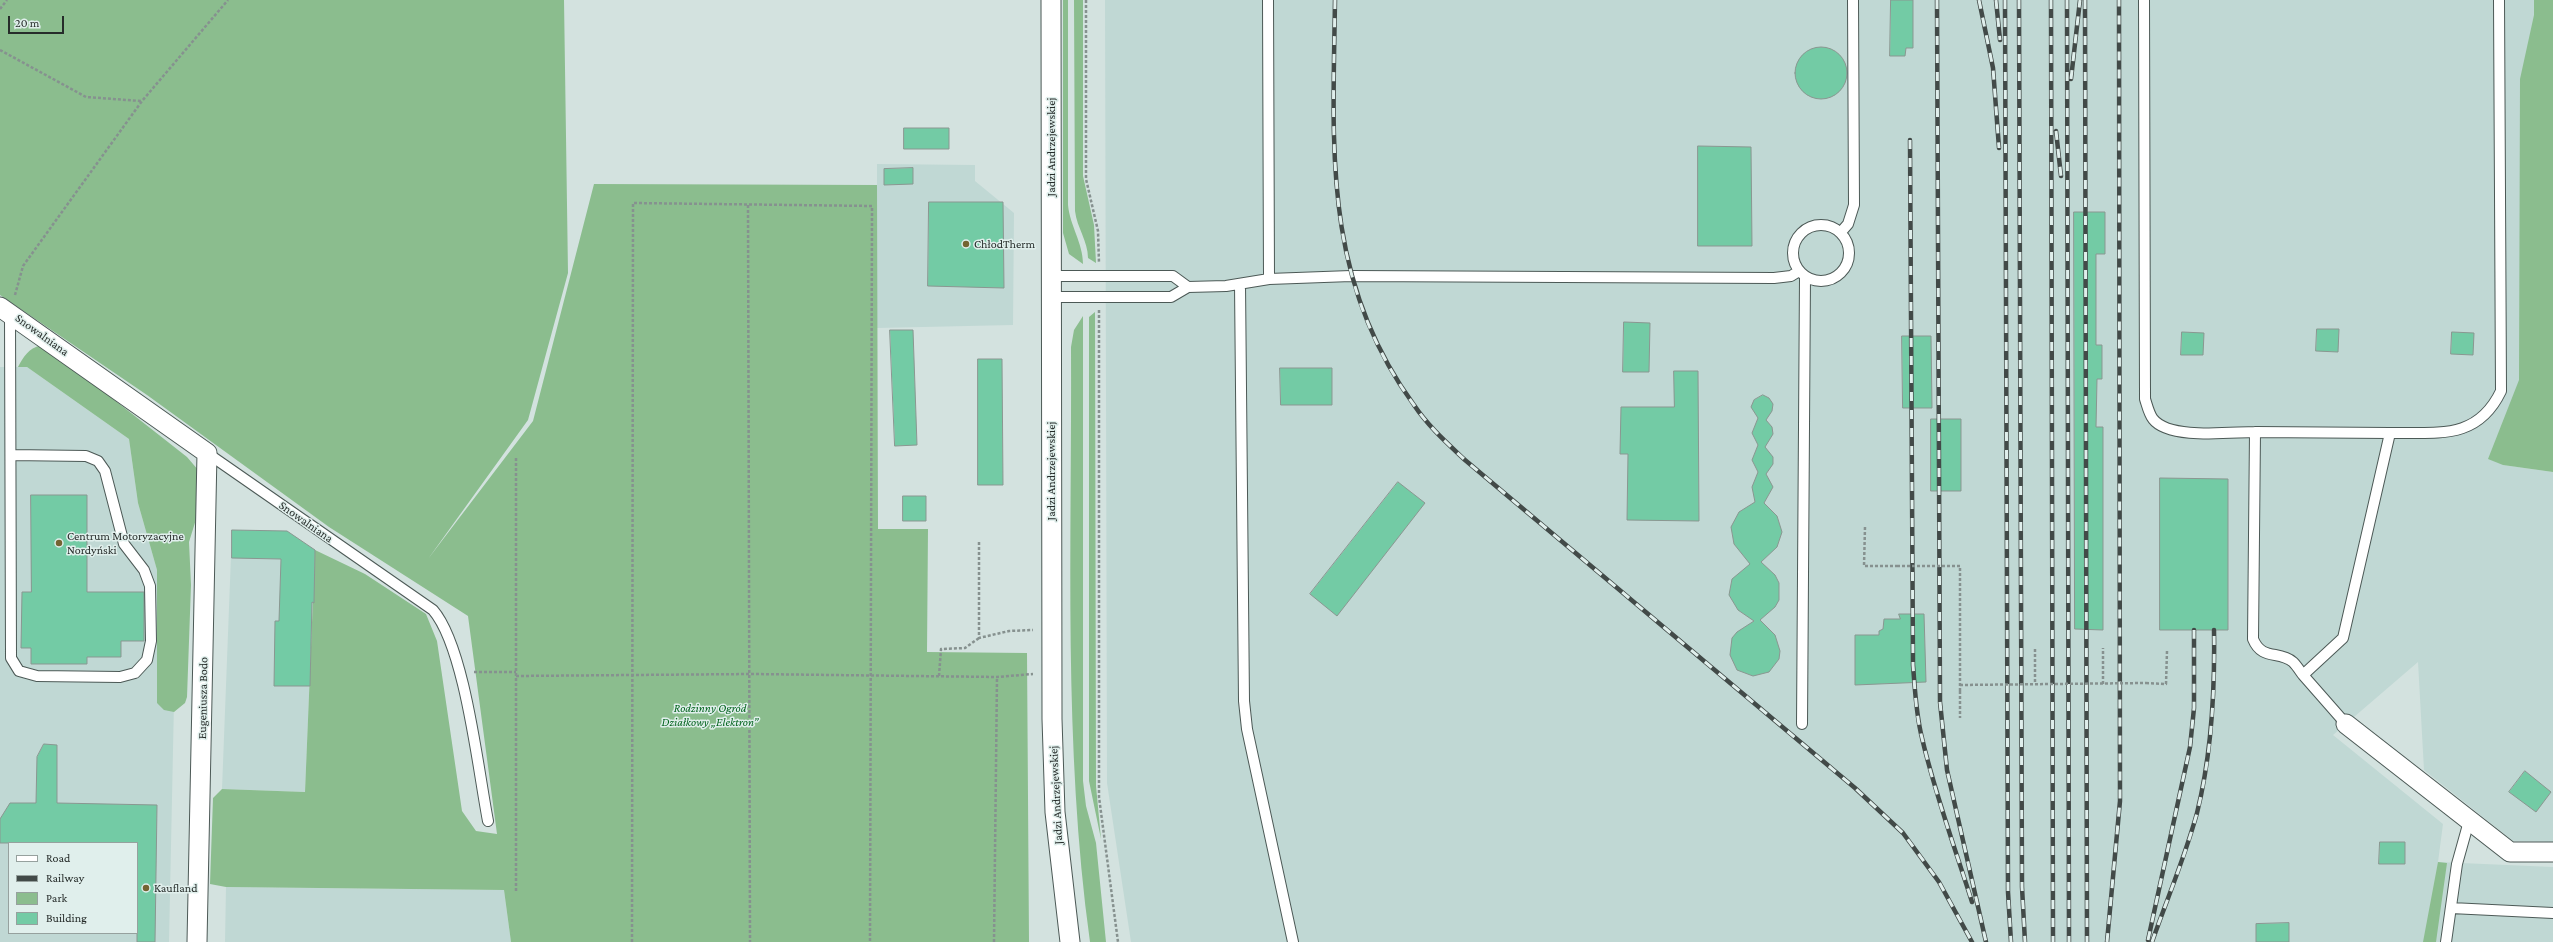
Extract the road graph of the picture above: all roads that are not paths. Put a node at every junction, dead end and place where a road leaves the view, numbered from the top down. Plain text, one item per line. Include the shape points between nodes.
1 (1051, 0) edge
2 (1268, 0) edge
3 (1853, 0) edge
4 (2144, 0) edge
5 (2499, 0) edge
6 (1841, 232) junction
7 (1802, 274) junction
8 (1051, 276) junction
9 (1269, 279) junction
10 (1240, 284) junction
11 (1188, 287) junction
12 (1051, 297) junction
13 (5, 310) edge
14 (2255, 432) junction
15 (2390, 433) junction
16 (207, 453) junction
17 (11, 455) junction
18 (2303, 675) junction
19 (1802, 724) dead end
20 (2346, 724) joint
21 (488, 821) dead end
22 (2469, 821) junction
23 (2553, 852) edge
24 (2451, 908) junction
25 (2553, 913) edge
26 (197, 942) edge
27 (1070, 942) edge
28 (1293, 942) edge
29 (2446, 942) edge

1 - 8 street, Jadzi Andrzejewskiej
2 - 9 lane
3 - 6 lane via 1854,205 1848,224
4 - 14 lane via 2145,399 2153,419 2164,429 2179,432
5 - 15 lane via 2501,391 2493,407 2467,428 2437,432
6 - 7 lane via 1850,248 1849,258 1843,270 1833,279 1824,282
6 - 7 lane via 1824,224 1806,229 1796,239 1792,253
7 - 9 lane via 1774,278 1351,276
7 - 19 lane
8 - 11 lane via 1173,276
8 - 12 street, Jadzi Andrzejewskiej
9 - 10 lane
10 - 11 lane
10 - 28 lane via 1244,701 1247,729
11 - 12 lane via 1171,297
12 - 27 street, Jadzi Andrzejewskiej via 1055,812
13 - 16 street, Snowalniana
13 - 17 lane
14 - 15 lane
14 - 18 lane via 2253,639 2257,648 2264,653 2293,662
15 - 18 lane via 2343,638
16 - 21 lane, Snowalniana via 433,610 441,620 452,644
16 - 26 street, Eugeniusza Bodo
17 - 17 lane via 10,642 13,663 19,671 37,676 115,678 135,673 147,660 151,649 150,586 144,570 124,544 105,471 98,461 86,456
18 - 20 lane
20 - 22 street
22 - 23 street via 2510,852
22 - 24 lane via 2457,864
24 - 25 lane
24 - 29 lane

